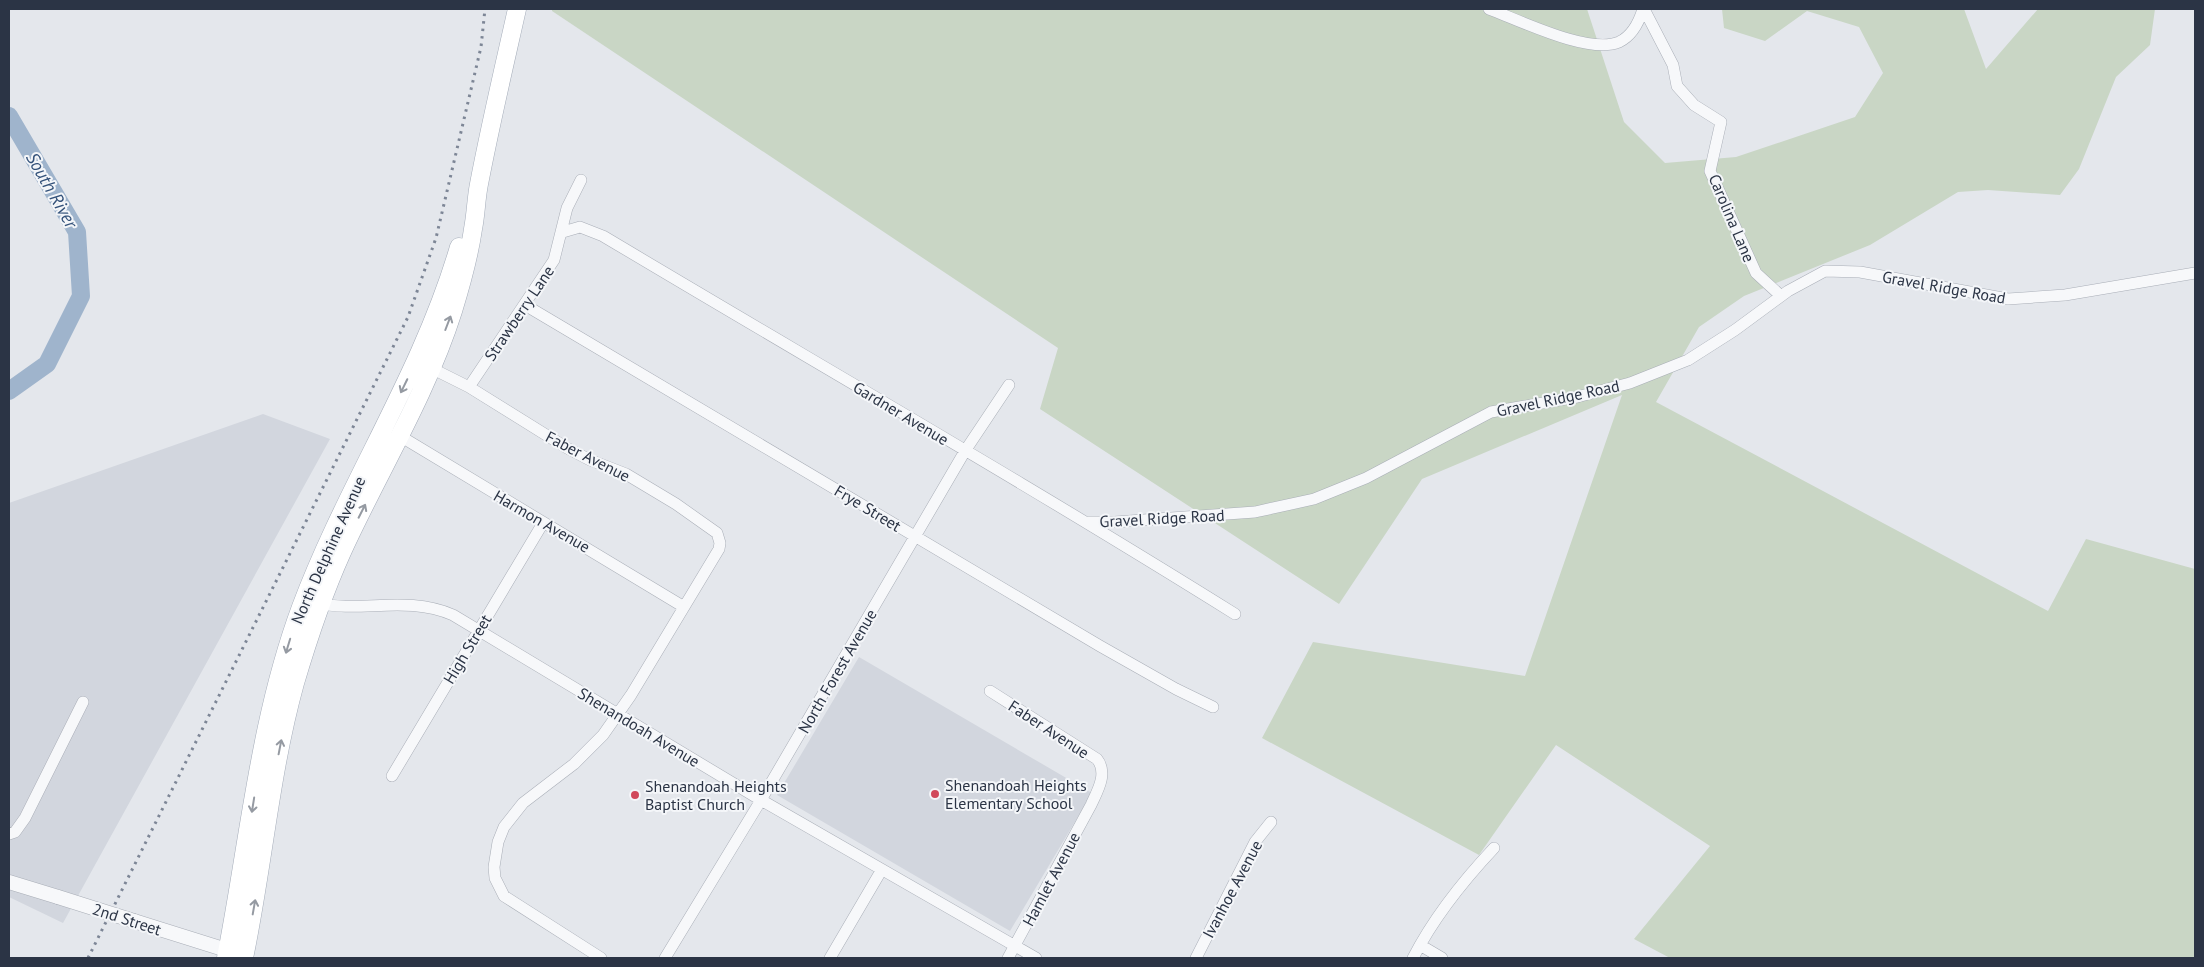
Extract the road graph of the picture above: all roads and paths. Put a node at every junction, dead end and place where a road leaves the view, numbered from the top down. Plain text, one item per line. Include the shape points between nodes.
1 (517, 9) edge
2 (1490, 9) edge
3 (1644, 9) edge
4 (580, 180) dead end
5 (563, 232) junction
6 (2195, 273) edge
7 (1781, 296) junction
8 (525, 305) junction
9 (424, 363) junction
10 (1009, 385) dead end
11 (469, 387) junction
12 (400, 436) junction
13 (965, 451) junction
14 (1088, 522) junction
15 (544, 523) junction
16 (916, 536) junction
17 (304, 600) junction
18 (321, 604) junction
19 (684, 607) junction
20 (1235, 614) dead end
21 (478, 630) junction
22 (990, 691) dead end
23 (83, 702) dead end
24 (1213, 707) dead end
25 (618, 714) junction
26 (1103, 771) joint
27 (392, 776) dead end
28 (761, 800) junction
29 (1271, 822) dead end
30 (9, 834) edge
31 (1494, 848) dead end
32 (881, 870) junction
33 (9, 882) edge
34 (1420, 945) junction
35 (1014, 947) junction
36 (236, 956) edge
37 (601, 958) edge
38 (665, 958) edge
39 (830, 958) edge
40 (1008, 958) edge
41 (1036, 958) edge
42 (1196, 958) edge
43 (1412, 958) edge
44 (1442, 958) edge

1 - 9 main road, North Delphine Avenue via 462,277 452,312
2 - 3 street via 1557,35 1595,45 1618,43 1625,38
3 - 7 street, Carolina Lane via 1673,65 1677,86 1694,105 1721,122 1710,170 1756,273
4 - 5 street, Strawberry Lane via 567,208
5 - 8 street, Strawberry Lane via 554,260
5 - 13 street, Gardner Avenue via 580,227 603,236
6 - 7 street, Gravel Ridge Road via 2065,295 2008,299 1860,272 1825,271
7 - 14 street, Gravel Ridge Road via 1688,360 1630,383 1577,397 1491,412 1333,493 1272,510 1208,517
8 - 11 street, Strawberry Lane
8 - 16 street, Frye Street
9 - 11 street, Faber Avenue
9 - 12 main road, North Delphine Avenue
9 -> 17 main road, North Delphine Avenue via 342,512
10 - 13 street, North Forest Avenue
11 - 19 street, Faber Avenue via 567,448 626,474 717,533 719,549
12 - 15 street, Harmon Avenue
18 -> 12 main road, North Delphine Avenue via 342,552
13 - 14 street, Gardner Avenue
13 - 16 street, North Forest Avenue
14 - 20 street, Gardner Avenue
15 - 19 street, Harmon Avenue
15 - 21 street, High Street
16 - 24 street, Frye Street via 1100,646
16 - 28 street, North Forest Avenue
17 - 18 street, Shenandoah Avenue
17 -> 36 main road, North Delphine Avenue via 282,665 264,739
18 - 21 street, Shenandoah Avenue via 423,605 453,615
36 -> 18 main road, North Delphine Avenue via 282,734
19 - 25 street
21 - 25 street, Shenandoah Avenue
21 - 27 street, High Street
22 - 26 street, Faber Avenue via 1097,759
23 - 30 street via 25,818 15,832
25 - 28 street, Shenandoah Avenue
25 - 37 street via 590,750 523,803 509,820 494,857 494,873 499,888 511,902
26 - 35 street, Hamlet Avenue via 1091,805
28 - 32 street, Shenandoah Avenue
28 - 38 street, North Forest Avenue
29 - 42 street, Ivanhoe Avenue via 1255,842
31 - 34 street via 1471,873
32 - 35 street, Shenandoah Avenue
32 - 39 street
33 - 36 street, 2nd Street, bridge
34 - 43 street
34 - 44 street
35 - 40 street, Hamlet Avenue
35 - 41 street, Shenandoah Avenue

